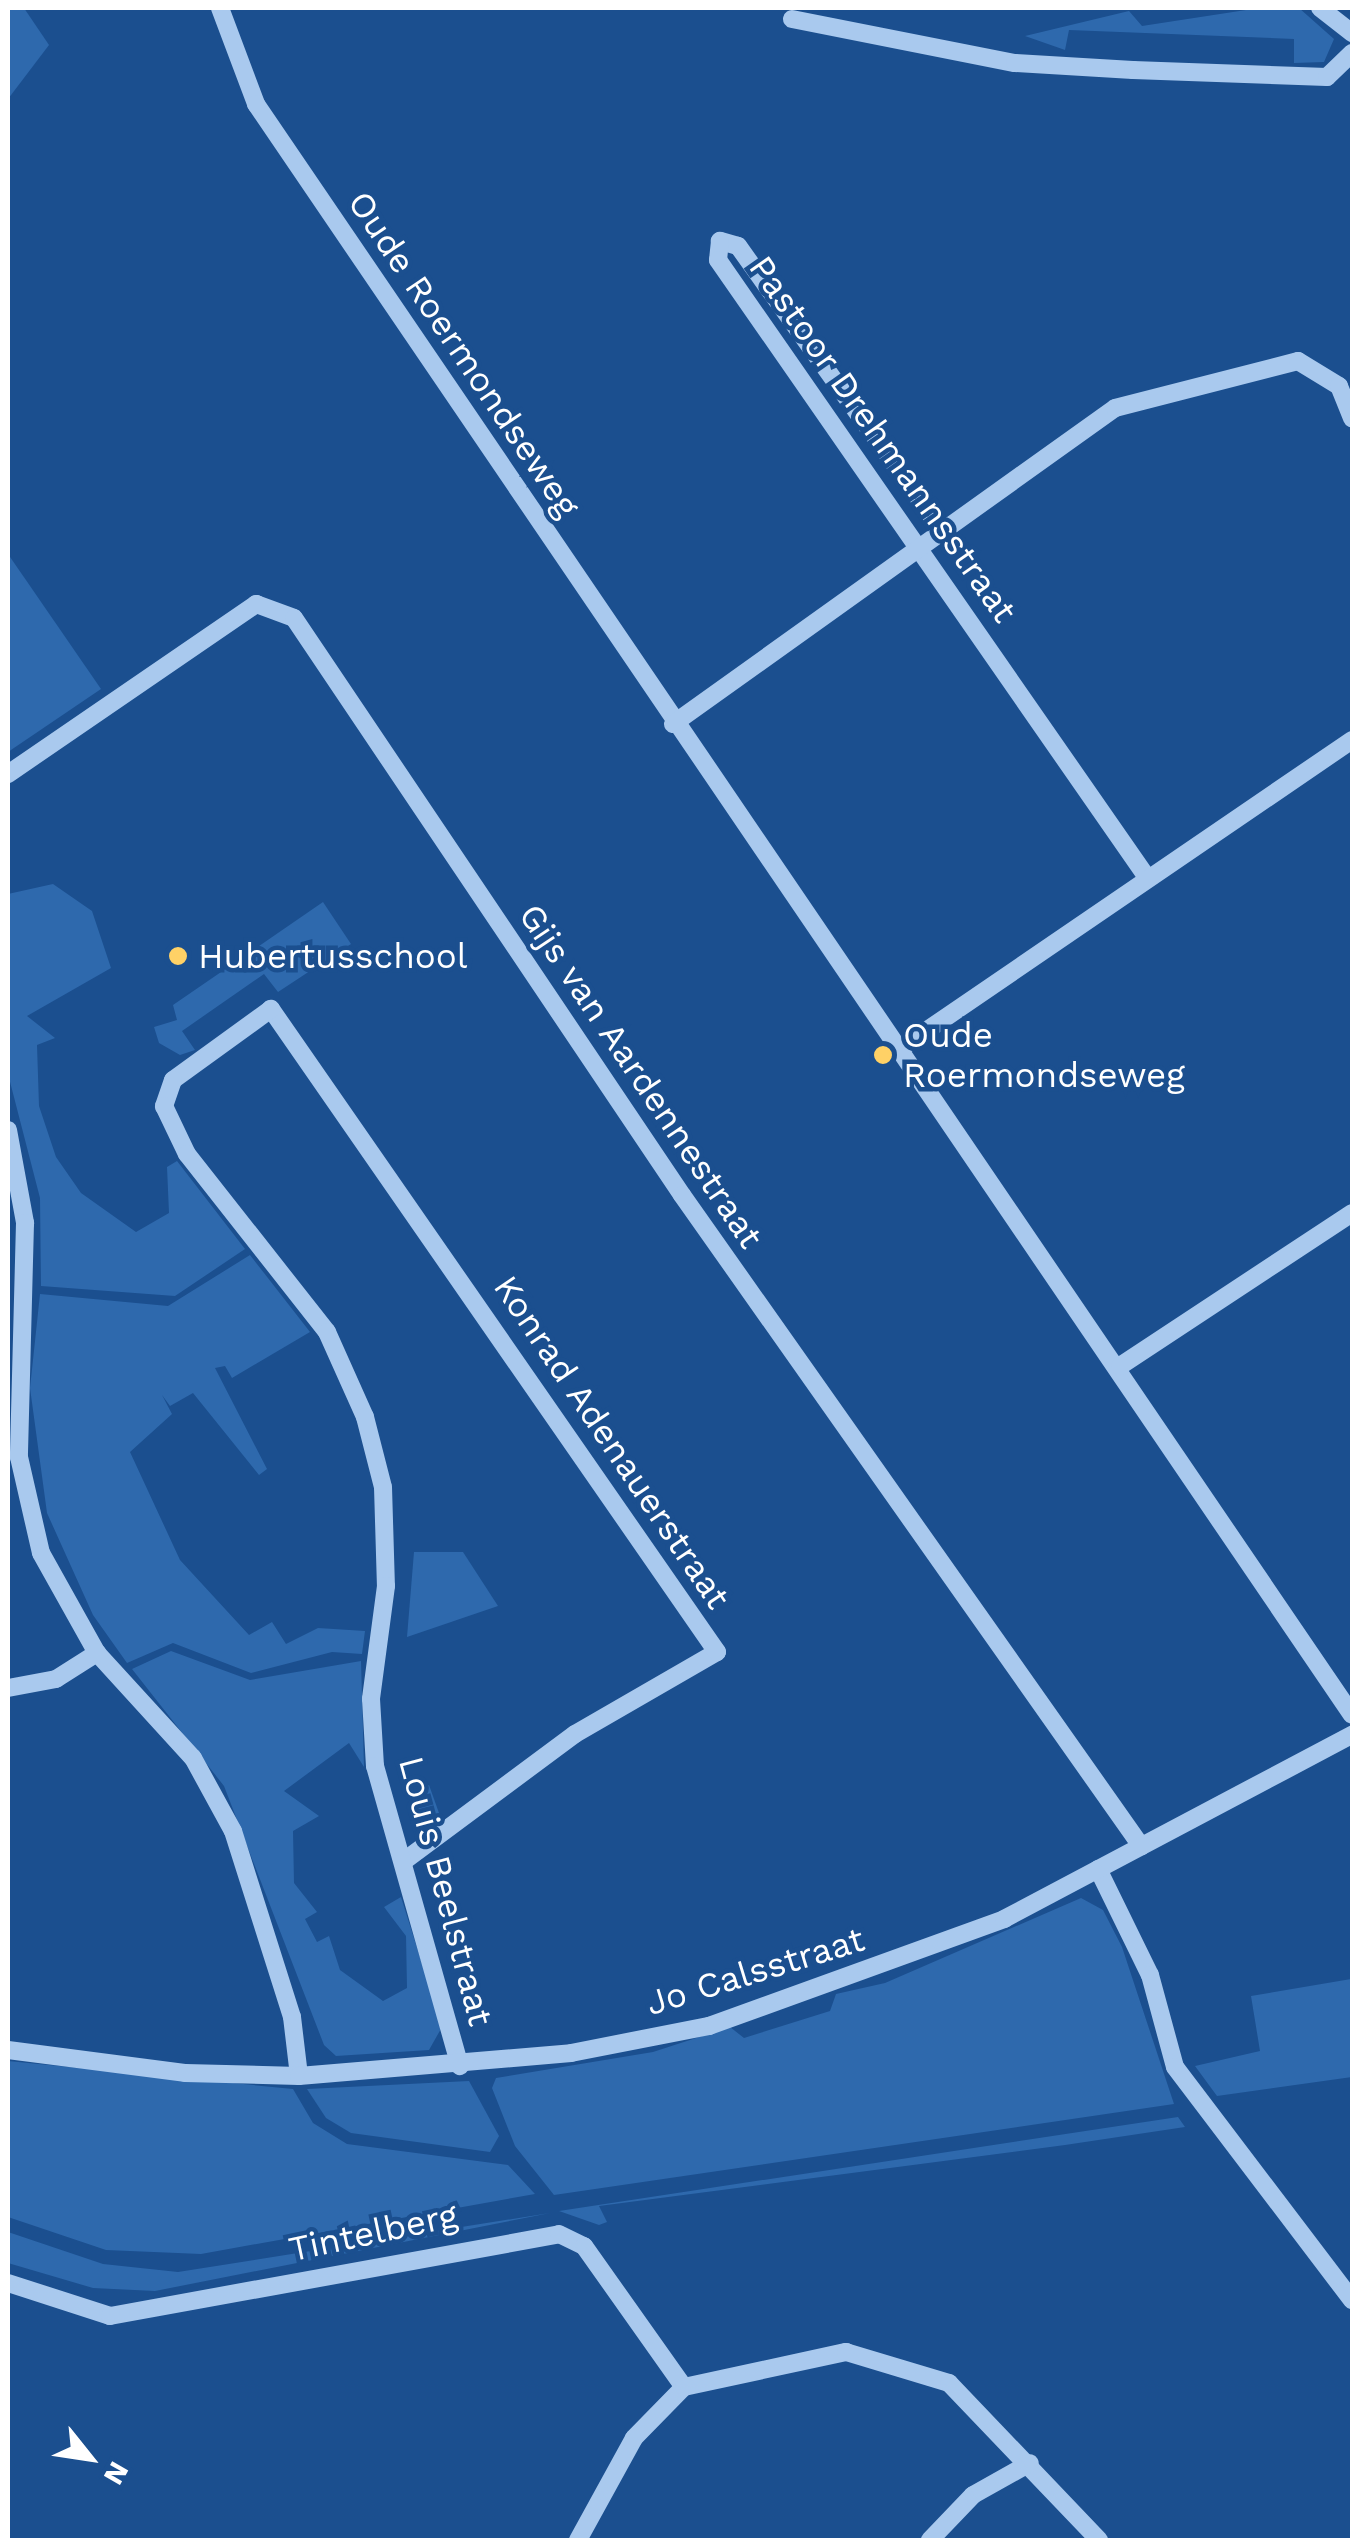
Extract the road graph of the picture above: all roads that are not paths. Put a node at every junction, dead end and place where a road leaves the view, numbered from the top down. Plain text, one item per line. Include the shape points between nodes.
1 (220, 8) edge
2 (1320, 8) edge
3 (792, 19) dead end
4 (1352, 32) edge
5 (1352, 53) edge
6 (1346, 383) edge
7 (1352, 419) edge
8 (940, 528) junction
9 (918, 545) junction
10 (673, 724) junction
11 (1352, 740) edge
12 (8, 774) edge
13 (1146, 876) junction
14 (271, 1009) joint
15 (902, 1048) junction
16 (8, 1130) edge
17 (1352, 1213) edge
18 (16, 1257) edge
19 (1120, 1366) junction
20 (14, 1470) edge
21 (98, 1653) junction
22 (8, 1688) edge
23 (1352, 1715) edge
24 (1352, 1735) edge
25 (1141, 1846) junction
26 (404, 1860) junction
27 (1098, 1869) junction
28 (8, 2050) edge
29 (460, 2066) junction
30 (299, 2076) junction
31 (8, 2283) edge
32 (1352, 2300) edge
33 (684, 2387) junction
34 (1030, 2463) junction
35 (578, 2540) edge
36 (930, 2540) edge
37 (1099, 2540) edge

1 - 10 street, Oude Roermondseweg via 256,104
2 - 4 street
3 - 5 street via 1054,66 1327,77
6 - 7 street
6 - 8 street via 1298,361 1154,394 1116,408
8 - 9 street
8 - 9 street, Pastoor Drehmannsstraat via 738,246 720,241 718,260
9 - 10 street
9 - 13 street, Pastoor Drehmannsstraat
10 - 15 street, Oude Roermondseweg
11 - 13 street
12 - 25 street, Gijs van Aardennestraat via 256,604 294,618 693,1211
13 - 15 street
14 - 26 street, Louis Beelstraat via 173,1080 164,1106 187,1154 327,1332 366,1417 382,1487 386,1586 371,1699 374,1766
14 - 26 street, Konrad Adenauerstraat via 717,1652 575,1734
15 - 19 street, Oude Roermondseweg
16 - 18 street
17 - 19 street
18 - 20 street
19 - 23 street, Oude Roermondseweg
20 - 21 street via 41,1554
21 - 22 street via 56,1679
21 - 30 street via 193,1758 233,1831 292,2018
24 - 25 street, Jo Calsstraat
25 - 27 street, Jo Calsstraat
26 - 29 street, Louis Beelstraat
27 - 29 street, Jo Calsstraat via 986,1926 709,2026
27 - 32 street via 1200,2108
28 - 30 street, Jo Calsstraat via 185,2074
29 - 30 street, Jo Calsstraat
31 - 33 street, Tintelberg via 110,2316 559,2234 584,2246
33 - 34 street via 846,2352 909,2365 948,2383
33 - 35 street via 634,2438
34 - 36 street via 973,2495
34 - 37 street

